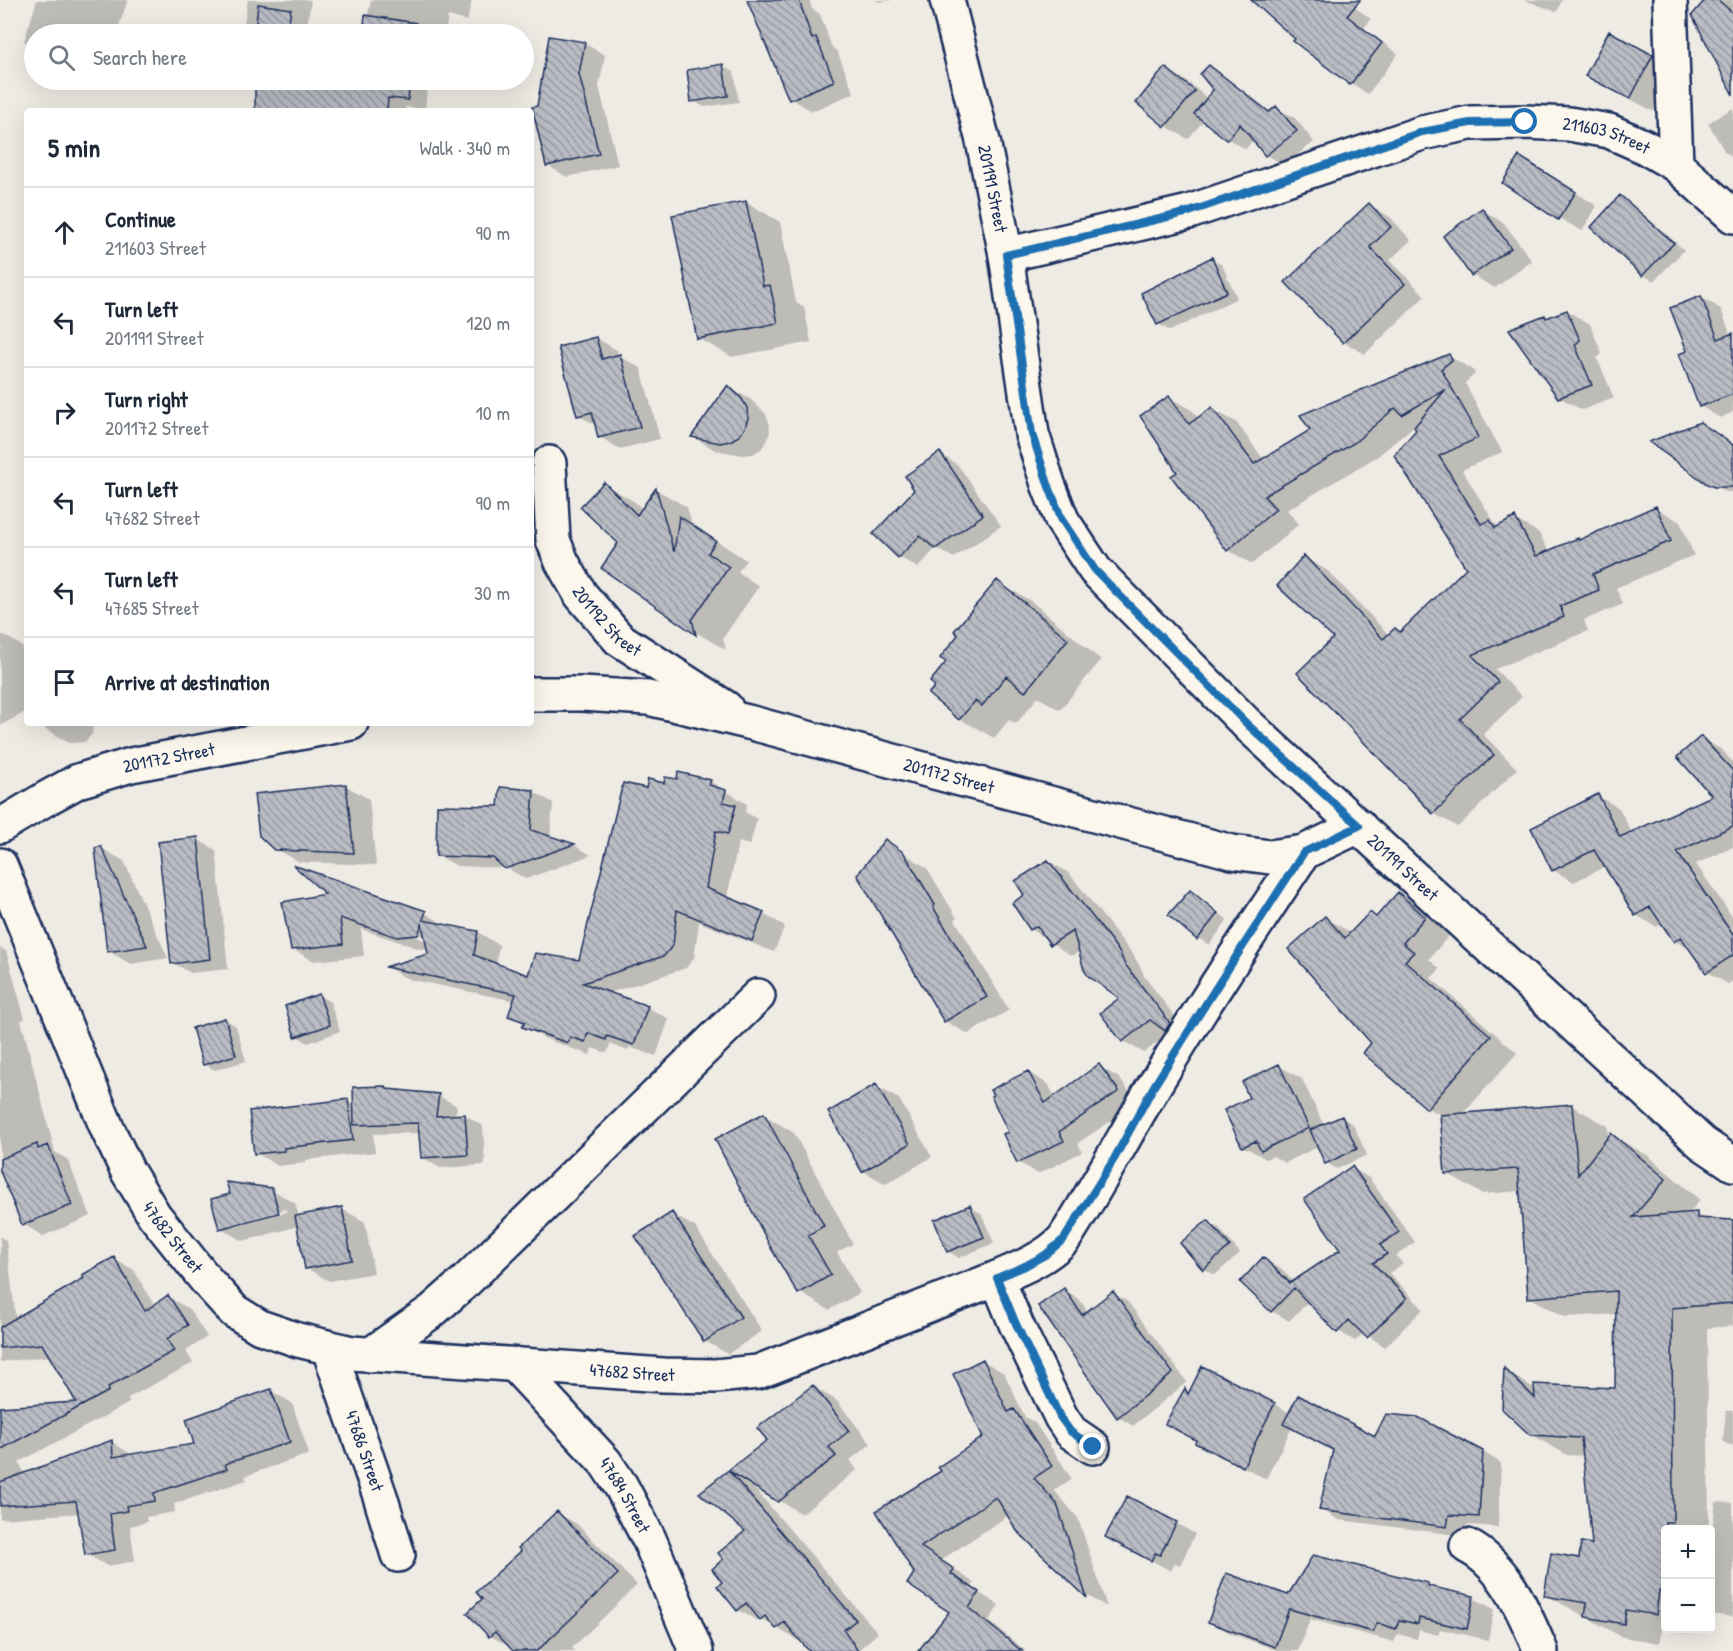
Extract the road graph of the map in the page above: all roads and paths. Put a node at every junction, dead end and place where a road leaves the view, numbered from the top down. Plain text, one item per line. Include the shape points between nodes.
1 (947, 0) edge
2 (1671, 0) edge
3 (1676, 165) junction
4 (1733, 216) edge
5 (1006, 255) junction
6 (549, 463) dead end
7 (534, 694) edge
8 (748, 722) junction
9 (335, 726) edge
10 (0, 826) edge
11 (1359, 826) junction
12 (1304, 852) junction
13 (0, 865) edge
14 (758, 996) dead end
15 (1733, 1164) edge
16 (997, 1278) junction
17 (329, 1348) junction
18 (370, 1355) junction
19 (514, 1365) junction
20 (1093, 1447) dead end
21 (1467, 1546) dead end
22 (398, 1555) dead end
23 (696, 1651) edge
24 (1541, 1651) edge

1 - 5 street, 201191 Street via 983,141
2 - 3 street
3 - 4 street, 211603 Street
3 - 5 street, 211603 Street via 1609,131 1558,123 1470,123 1422,132 1189,212
5 - 11 street, 201191 Street via 1032,434 1062,520 1095,570 1248,725
6 - 8 street, 201192 Street via 553,540 581,595 619,639
7 - 8 street, 201172 Street via 648,698
8 - 12 street, 201172 Street via 1232,852 1270,857
9 - 10 street, 201172 Street via 131,765 78,781
11 - 12 street, 201172 Street
11 - 15 street, 201191 Street via 1702,1143
12 - 16 street, 47682 Street via 1201,1010 1064,1239 1045,1255
13 - 17 street, 47682 Street via 107,1128 154,1215 234,1311 260,1327
14 - 18 street via 466,1281 432,1311
16 - 19 street, 47682 Street via 758,1372 663,1375
16 - 20 street via 1060,1417 1071,1432
17 - 18 street, 47682 Street
17 - 22 street, 47686 Street
18 - 19 street, 47682 Street
19 - 23 street, 47684 Street via 606,1462 649,1539
21 - 24 street via 1485,1557 1520,1603

